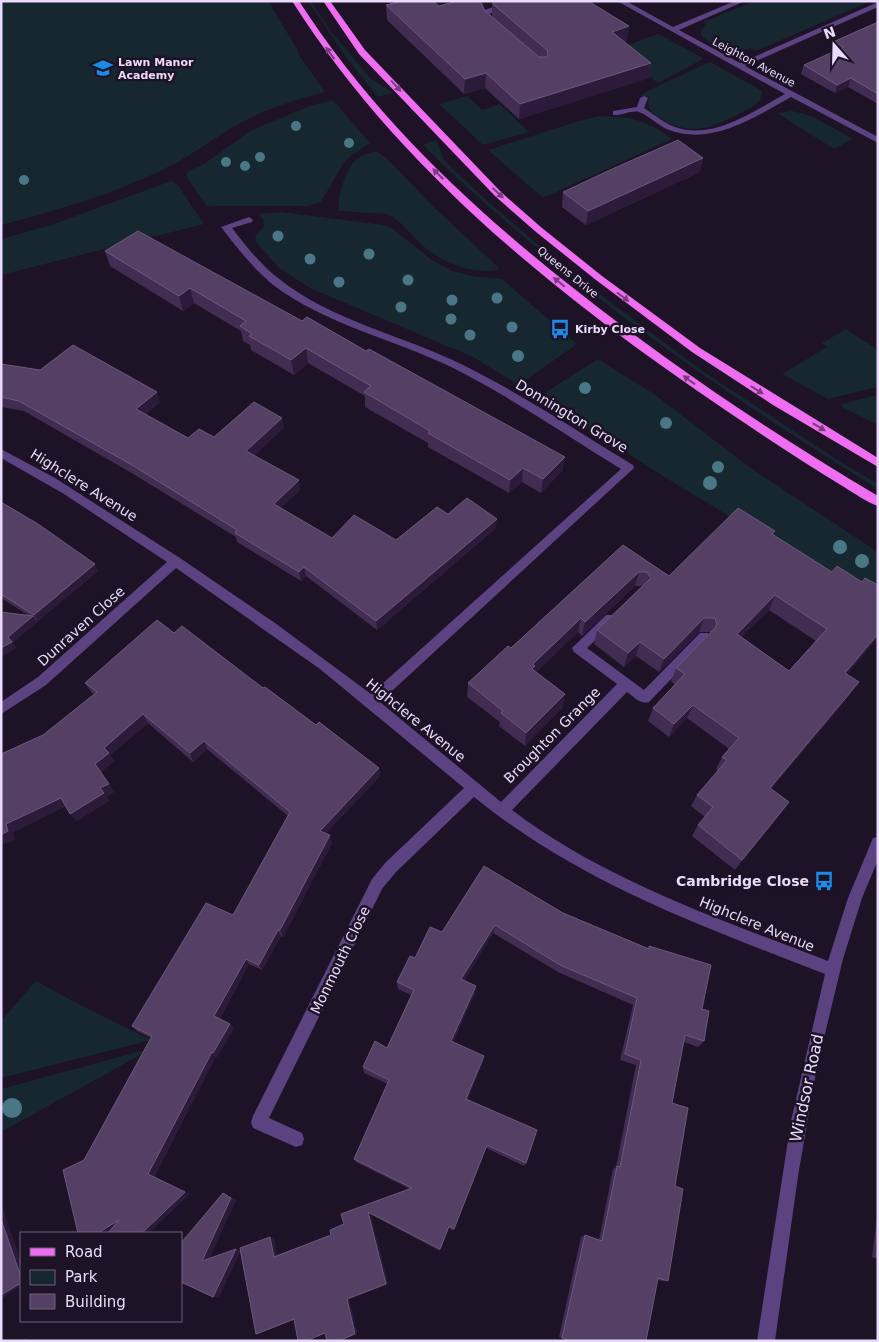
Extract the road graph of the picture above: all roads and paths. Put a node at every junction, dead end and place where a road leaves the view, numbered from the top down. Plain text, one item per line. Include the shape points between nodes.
1 (295, 1) edge
2 (326, 1) edge
3 (518, 1) edge
4 (620, 1) edge
5 (742, 1) edge
6 (878, 4) edge
7 (672, 30) junction
8 (501, 33) edge
9 (739, 66) junction
10 (791, 94) junction
11 (644, 98) dead end
12 (640, 109) junction
13 (616, 113) dead end
14 (878, 140) edge
15 (249, 220) dead end
16 (1, 453) edge
17 (878, 462) edge
18 (878, 502) edge
19 (176, 562) junction
20 (618, 610) edge
21 (704, 637) edge
22 (626, 684) junction
23 (371, 702) junction
24 (1, 709) edge
25 (475, 788) junction
26 (502, 810) junction
27 (878, 843) edge
28 (833, 970) junction
29 (296, 1139) dead end
30 (766, 1341) edge

18 -> 1 main road, Queens Drive via 729,408 609,322 539,266 470,206 387,122 340,66
2 -> 17 main road, Queens Drive via 362,52 498,194 539,230 689,345
3 - 8 street via 485,13
4 - 7 street, Leighton Avenue
5 - 7 street
6 - 9 street
7 - 9 street, Leighton Avenue
9 - 10 street, Leighton Avenue
10 - 12 street via 726,127 706,132 693,133 672,128
10 - 14 street, Leighton Avenue
11 - 12 street
12 - 13 street
15 - 23 street, Donnington Grove via 226,227 254,262 284,288 335,314 458,366 628,468
16 - 19 street, Highclere Avenue via 83,501
19 - 23 street, Highclere Avenue via 295,644
19 - 24 street, Dunraven Close via 42,681
20 - 22 street, Broughton Grange via 578,648
21 - 22 street, Broughton Grange via 644,698
22 - 26 street, Broughton Grange
23 - 25 street, Highclere Avenue
25 - 26 street, Highclere Avenue
25 - 29 street, Monmouth Close via 377,884 260,1122
26 - 28 street, Highclere Avenue via 587,866 646,896
27 - 28 street, Windsor Road via 853,904
28 - 30 street, Windsor Road via 792,1149

